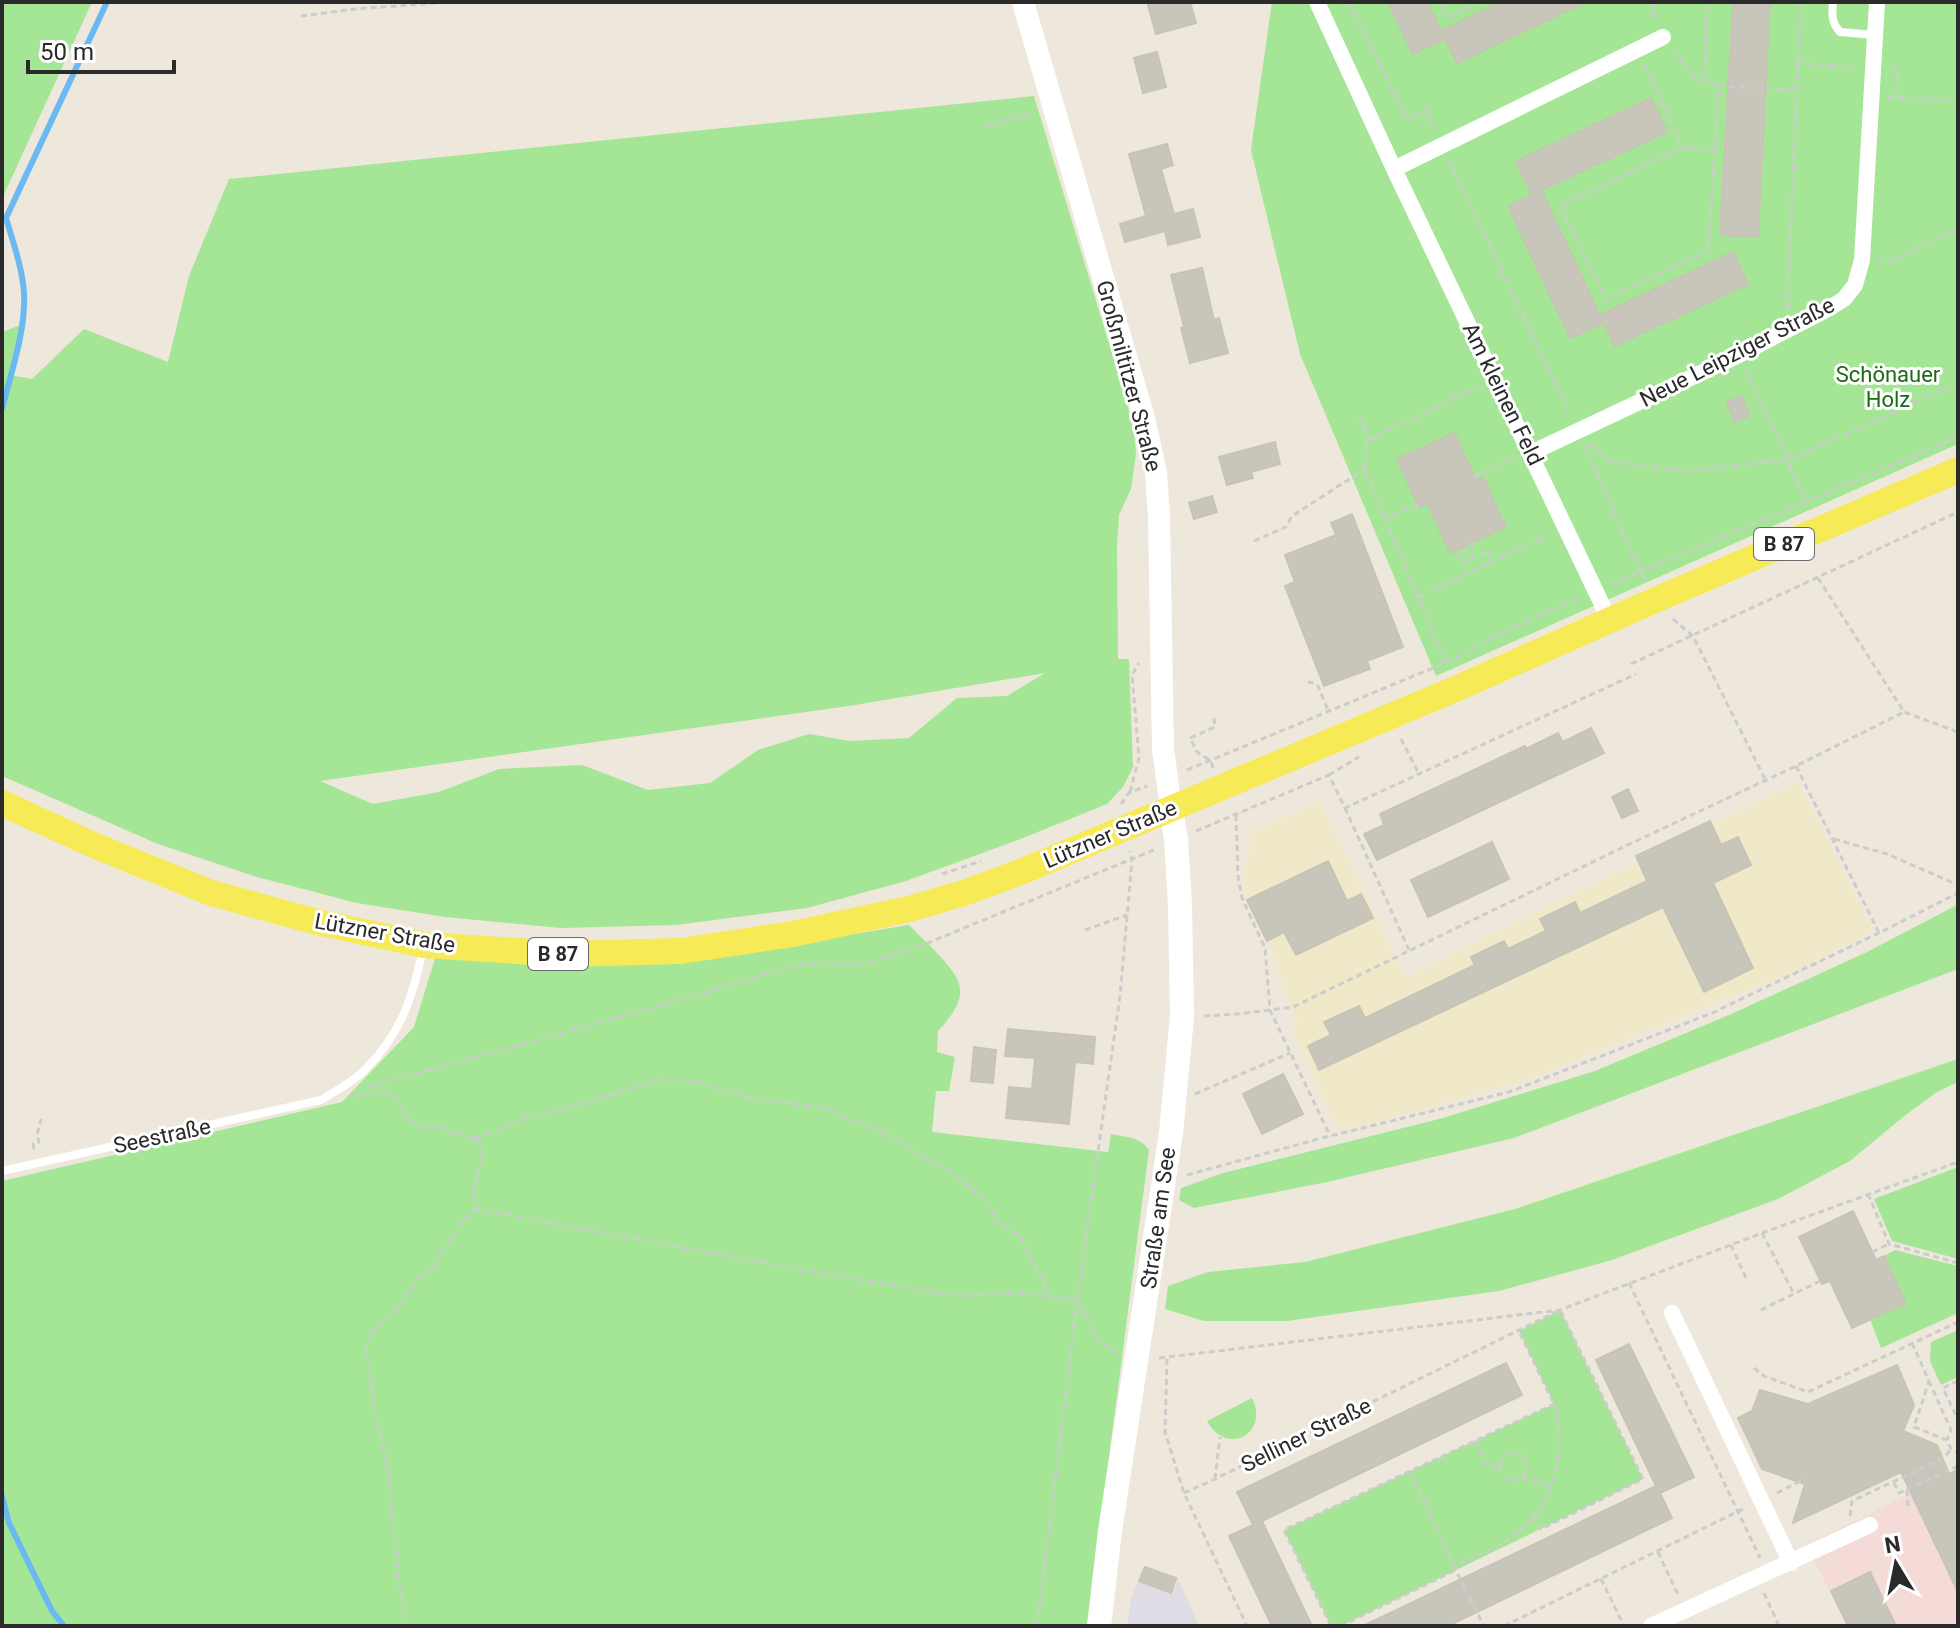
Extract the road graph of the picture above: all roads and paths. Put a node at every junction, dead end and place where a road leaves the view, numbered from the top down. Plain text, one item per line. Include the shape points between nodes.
1 (354, 2) edge
2 (451, 2) edge
3 (1023, 2) edge
4 (1317, 2) edge
5 (1349, 2) edge
6 (1440, 2) edge
7 (1480, 2) edge
8 (1707, 2) edge
9 (1801, 2) edge
10 (1833, 2) edge
11 (1877, 2) edge
12 (355, 9) junction
13 (301, 16) dead end
14 (1875, 35) junction
15 (1663, 37) joint
16 (1637, 49) junction
17 (1798, 63) junction
18 (1865, 68) dead end
19 (1887, 69) dead end
20 (1704, 82) junction
21 (1718, 86) junction
22 (1747, 88) dead end
23 (1757, 88) dead end
24 (1797, 90) junction
25 (1872, 97) junction
26 (1896, 98) junction
27 (1958, 101) edge
28 (1053, 107) junction
29 (984, 127) dead end
30 (1442, 145) junction
31 (1683, 147) junction
32 (1715, 150) junction
33 (1394, 169) junction
34 (1958, 228) edge
35 (1862, 260) junction
36 (1786, 331) junction
37 (1739, 355) junction
38 (1496, 379) junction
39 (1958, 383) edge
40 (1359, 417) dead end
41 (1578, 431) junction
42 (1958, 437) edge
43 (1367, 441) junction
44 (1530, 452) junction
45 (1788, 460) junction
46 (1365, 469) junction
47 (1958, 470) edge
48 (1474, 477) dead end
49 (1806, 503) junction
50 (1418, 504) dead end
51 (1958, 512) edge
52 (1385, 519) junction
53 (1566, 526) junction
54 (1254, 541) dead end
55 (1471, 543) dead end
56 (1492, 561) junction
57 (1641, 572) junction
58 (1818, 577) junction
59 (1596, 590) junction
60 (1418, 597) junction
61 (1653, 601) junction
62 (1609, 619) junction
63 (1693, 636) junction
64 (1163, 654) junction
65 (1445, 663) junction
66 (1631, 664) dead end
67 (1636, 674) dead end
68 (1308, 682) dead end
69 (1329, 712) junction
70 (1904, 712) junction
71 (1214, 718) dead end
72 (1958, 732) edge
73 (1401, 739) dead end
74 (1359, 757) dead end
75 (1796, 766) junction
76 (1419, 774) junction
77 (1329, 775) junction
78 (1766, 781) junction
79 (1129, 793) dead end
80 (2, 803) edge
81 (1171, 808) junction
82 (1345, 808) junction
83 (1236, 815) junction
84 (1222, 821) dead end
85 (1833, 838) junction
86 (985, 859) dead end
87 (932, 877) dead end
88 (1958, 885) edge
89 (1958, 893) edge
90 (1127, 915) junction
91 (1085, 930) dead end
92 (1879, 933) junction
93 (424, 945) junction
94 (1410, 951) junction
95 (1270, 1010) junction
96 (1182, 1017) junction
97 (1290, 1053) junction
98 (366, 1088) dead end
99 (321, 1100) junction
100 (1173, 1104) junction
101 (41, 1119) dead end
102 (1330, 1136) junction
103 (476, 1138) junction
104 (33, 1144) dead end
105 (1958, 1162) edge
106 (3, 1170) edge
107 (1164, 1182) junction
108 (1868, 1194) junction
109 (476, 1209) junction
110 (1762, 1233) junction
111 (1889, 1244) junction
112 (1731, 1245) junction
113 (1872, 1252) dead end
114 (1958, 1263) edge
115 (1746, 1278) dead end
116 (1820, 1281) dead end
117 (1629, 1283) junction
118 (1794, 1294) junction
119 (1050, 1297) junction
120 (1077, 1300) junction
121 (1560, 1310) junction
122 (1761, 1310) dead end
123 (1672, 1313) dead end
124 (1958, 1322) edge
125 (1519, 1331) junction
126 (1912, 1343) junction
127 (1137, 1361) junction
128 (1754, 1368) dead end
129 (1929, 1381) junction
130 (1958, 1381) edge
131 (1948, 1399) junction
132 (1554, 1404) junction
133 (1939, 1404) junction
134 (1957, 1418) edge
135 (1947, 1421) junction
136 (1914, 1427) junction
137 (1907, 1430) dead end
138 (1220, 1437) dead end
139 (1947, 1440) junction
140 (1475, 1441) junction
141 (1951, 1449) junction
142 (1958, 1452) edge
143 (1958, 1466) edge
144 (1500, 1469) junction
145 (1410, 1471) junction
146 (1522, 1478) junction
147 (1215, 1479) junction
148 (1893, 1482) junction
149 (1551, 1486) junction
150 (1907, 1490) junction
151 (1184, 1493) junction
152 (1908, 1508) dead end
153 (1738, 1512) junction
154 (1534, 1515) junction
155 (1849, 1520) dead end
156 (1870, 1525) dead end
157 (1657, 1551) junction
158 (1791, 1563) junction
159 (1455, 1569) junction
160 (1762, 1575) junction
161 (1601, 1579) junction
162 (1465, 1588) dead end
163 (1469, 1597) dead end
164 (1685, 1610) junction
165 (1669, 1622) edge
166 (407, 1626) edge
167 (1037, 1626) edge
168 (1099, 1626) edge
169 (1247, 1626) edge
170 (1331, 1626) edge
171 (1341, 1626) edge
172 (1484, 1626) edge
173 (1504, 1626) edge
174 (1624, 1626) edge
175 (1651, 1626) edge
176 (1779, 1626) edge

1 - 12 path
2 - 12 path
3 - 28 street, Großmiltitzer Straße
4 - 33 street, Am kleinen Feld
5 - 30 path via 1407,120 1426,110
6 - 7 path via 1447,18
8 - 20 path
9 - 17 path
10 - 14 lane via 1831,17 1840,32
11 - 14 street, Neue Leipziger Straße
12 - 13 path
14 - 25 street, Neue Leipziger Straße
15 - 16 street
15 - 20 path via 1690,73
16 - 30 street
16 - 31 path
17 - 18 path
17 - 24 path
19 - 26 path via 1897,70
20 - 21 path
21 - 22 path
21 - 32 path
23 - 24 path
24 - 36 path
25 - 26 path
25 - 35 street, Neue Leipziger Straße
26 - 27 path
28 - 29 path
28 - 64 street, Großmiltitzer Straße via 1156,473
30 - 33 street
30 - 41 path
31 - 32 path
31 - 32 path via 1560,206 1606,299 1708,251
33 - 38 street, Am kleinen Feld
34 - 35 path via 1891,261
35 - 36 street, Neue Leipziger Straße via 1855,285 1844,299
36 - 37 street, Neue Leipziger Straße
37 - 41 street, Neue Leipziger Straße
37 - 45 path
38 - 43 path
38 - 44 street, Am kleinen Feld
39 - 45 path
40 - 43 path
41 - 44 street, Neue Leipziger Straße
41 - 45 path via 1608,461 1683,471
41 - 57 path
42 - 49 path
43 - 46 path
44 - 48 path
44 - 53 street, Am kleinen Feld
45 - 49 path
46 - 52 path
46 - 54 path via 1292,516 1286,527
47 - 61 main road, Lützner Straße / B 87
49 - 57 path
50 - 52 path
51 - 58 path
52 - 60 path
53 - 56 path
53 - 59 street, Am kleinen Feld
55 - 56 path via 1473,547 1458,554 1462,563 1487,551
56 - 60 path
57 - 59 path
57 - 61 path
58 - 63 path
58 - 70 path
59 - 62 street, Am kleinen Feld
59 - 65 path
60 - 65 path
61 - 62 main road, Lützner Straße / B 87
62 - 81 main road, Lützner Straße / B 87
63 - 66 path
63 - 78 path
64 - 79 path via 1144,656 1132,675 1139,758
64 - 81 street, Großmiltitzer Straße via 1164,764
65 - 69 path
67 - 76 path
68 - 69 path via 1317,684
69 - 71 path via 1211,761 1197,752 1190,738 1215,727
70 - 72 path
70 - 75 path
73 - 76 path
74 - 77 path
75 - 78 path
75 - 85 path
76 - 82 path
77 - 82 path
77 - 83 path
78 - 94 path
80 - 93 main road, Lützner Straße / B 87 via 211,893
81 - 93 main road, Lützner Straße / B 87 via 967,892 793,934 681,951 564,954
81 - 96 main road, Straße am See
82 - 94 path
83 - 84 path
83 - 95 path via 1238,877 1265,948
85 - 88 path via 1887,854
85 - 92 path
86 - 87 path
89 - 92 path
90 - 91 path
90 - 98 path via 1132,860 866,964 801,964
90 - 120 path
92 - 102 path via 1712,1013 1509,1092
93 - 99 lane via 397,1032 362,1073
94 - 95 path via 1293,1007
95 - 96 path
95 - 97 path
96 - 100 main road, Straße am See
97 - 100 path
97 - 102 path
99 - 103 path via 377,1092 395,1096 407,1119 418,1127 443,1126 450,1133
99 - 106 lane, Seestraße
100 - 107 main road, Straße am See
101 - 104 path via 39,1142
102 - 107 path
103 - 109 path via 482,1148 473,1192
103 - 119 path via 657,1080 694,1081 748,1097 823,1108 897,1138 981,1196 997,1220 1021,1237
105 - 108 path
107 - 127 main road, Straße am See
108 - 110 path
108 - 111 path
109 - 119 path via 958,1296
109 - 166 path via 442,1249 436,1265 419,1278 391,1316 371,1330 366,1348 389,1475
110 - 112 path
110 - 118 path
111 - 113 path
111 - 114 path
112 - 115 path
112 - 117 path
116 - 118 path
117 - 121 path
117 - 153 path
118 - 122 path
119 - 120 path
120 - 127 path via 1097,1339 1114,1353
120 - 167 path
121 - 125 path, Selliner Straße
121 - 151 path via 1167,1357 1165,1432
121 - 154 path via 1643,1479 1541,1529
123 - 158 street
124 - 126 path
125 - 132 path
125 - 147 path, Selliner Straße
126 - 128 path via 1808,1392
126 - 129 path
127 - 168 main road, Straße am See
129 - 133 path
129 - 136 path
130 - 131 path via 1943,1388
131 - 133 path
131 - 134 path
132 - 140 path
132 - 149 path via 1560,1446
133 - 135 path
134 - 135 path
135 - 139 path
136 - 137 path
136 - 139 path
138 - 147 path
139 - 141 path
140 - 144 path via 1485,1462
140 - 145 path
141 - 142 path
141 - 148 path via 1944,1458
143 - 150 path
144 - 146 path via 1510,1480
144 - 146 path via 1504,1456 1519,1454 1527,1462
145 - 159 path
145 - 170 path via 1284,1530
146 - 149 path
147 - 151 path, Selliner Straße
148 - 150 path via 1899,1493
148 - 155 path via 1852,1501
149 - 154 path
150 - 152 path
151 - 169 path
153 - 157 path
153 - 160 path
154 - 159 path via 1506,1541
156 - 158 street
157 - 161 path
157 - 164 path
158 - 160 street
159 - 162 path
159 - 171 path
160 - 164 street
160 - 176 path
161 - 173 path
161 - 174 path
163 - 172 path
164 - 165 street
165 - 175 street

